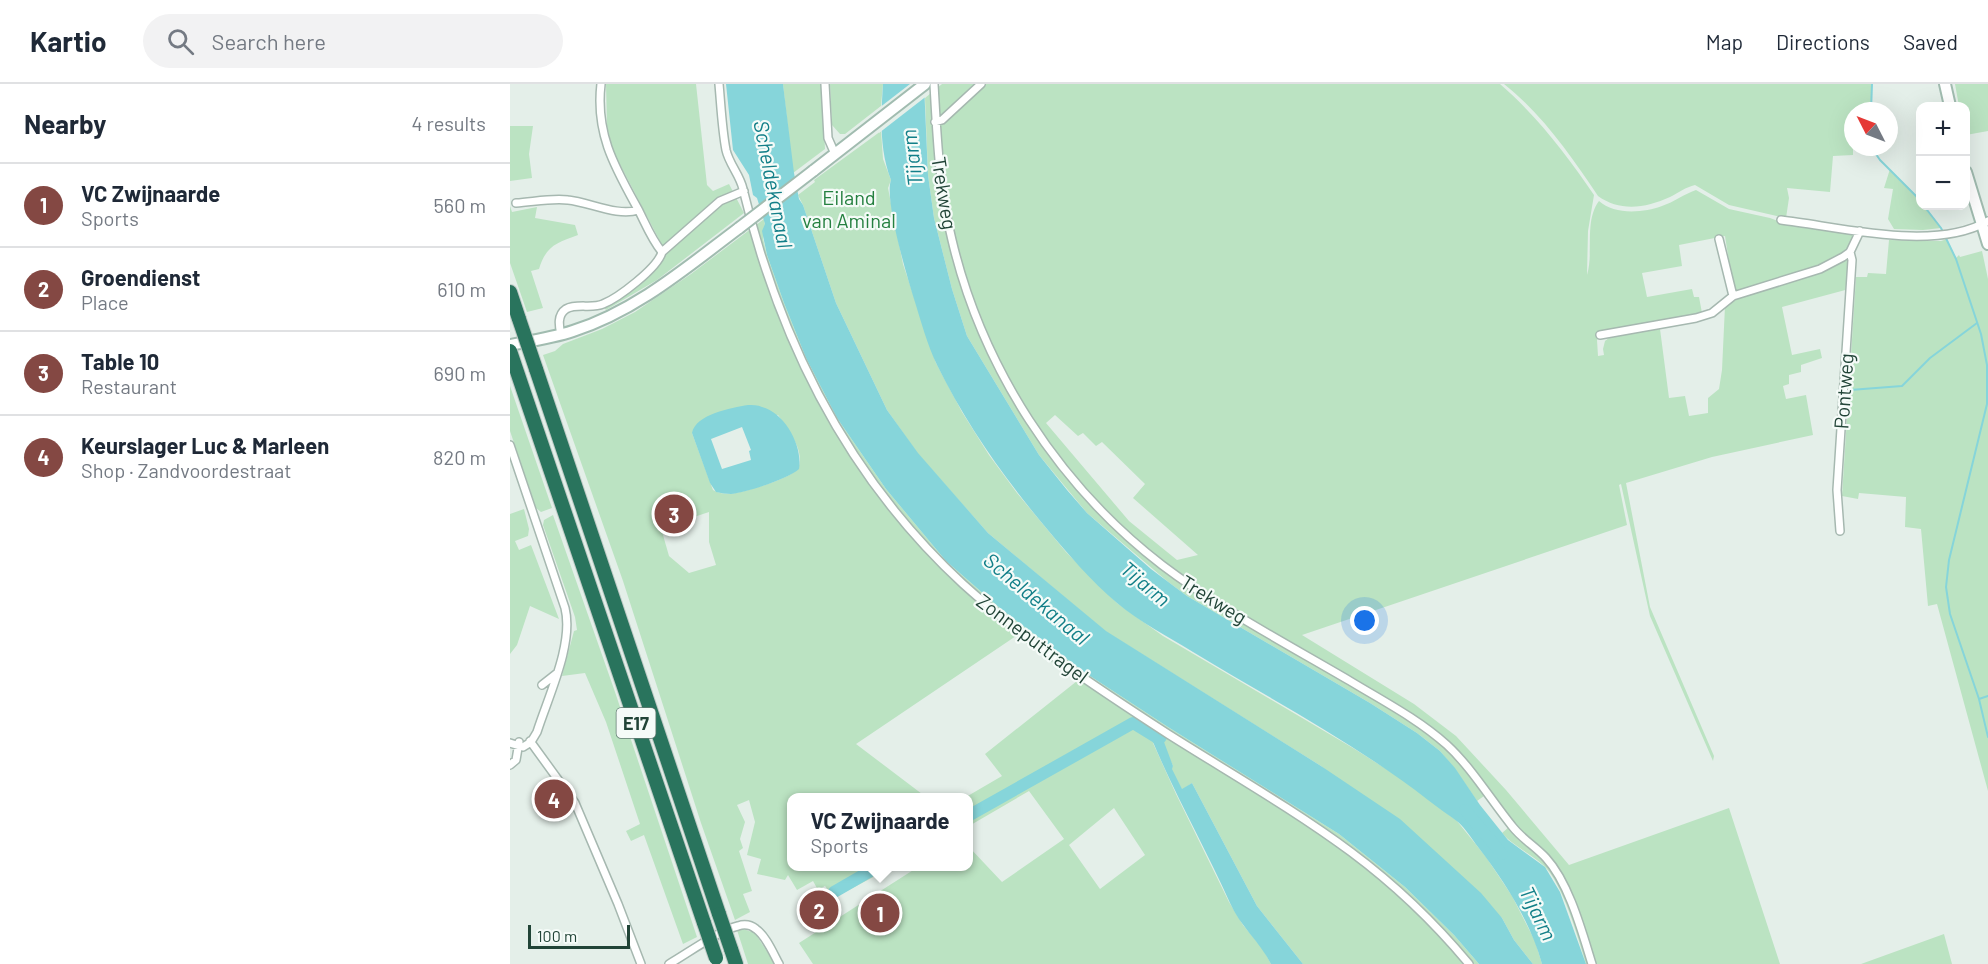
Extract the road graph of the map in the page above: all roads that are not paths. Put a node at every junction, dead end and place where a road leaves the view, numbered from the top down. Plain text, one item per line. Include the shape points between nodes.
1 (601, 84) edge
2 (719, 84) edge
3 (825, 84) edge
4 (925, 84) edge
5 (934, 84) edge
6 (981, 84) edge
7 (1945, 84) edge
8 (1949, 102) edge
9 (935, 122) junction
10 (835, 154) junction
11 (1970, 185) edge
12 (744, 191) junction
13 (516, 203) dead end
14 (638, 210) junction
15 (1781, 220) dead end
16 (1985, 223) edge
17 (1860, 231) junction
18 (1719, 239) dead end
19 (1988, 244) edge
20 (662, 252) junction
21 (1850, 252) junction
22 (510, 292) edge
23 (1733, 296) junction
24 (561, 335) junction
25 (1600, 335) dead end
26 (510, 345) edge
27 (510, 351) edge
28 (510, 445) edge
29 (1840, 531) dead end
30 (556, 675) junction
31 (542, 685) dead end
32 (530, 740) junction
33 (510, 743) edge
34 (519, 744) junction
35 (510, 765) edge
36 (717, 961) edge
37 (641, 964) edge
38 (669, 964) edge
39 (736, 964) edge
40 (779, 964) edge
41 (1469, 964) edge
42 (1592, 964) edge

1 - 14 street via 606,148
2 - 12 street, Zonneputtragel via 727,151
3 - 10 street via 828,138
4 - 10 main road
5 - 9 street, Trekweg
6 - 9 street
7 - 8 main road
9 - 42 street, Trekweg via 950,231 976,316 1011,390 1061,463 1097,505 1160,563 1395,707 1453,751 1521,837 1548,861 1576,914
10 - 24 main road, bridge via 645,297
11 - 16 main road
12 - 20 street via 720,201
12 - 41 street, Zonneputtragel via 772,289 816,392 868,476 941,562 996,612 1065,665 1354,854 1419,910
13 - 14 street via 566,200 592,207
14 - 20 street
15 - 17 street
16 - 17 street via 1938,236
16 - 19 main road
17 - 21 street, Pontweg
18 - 23 street
20 - 24 street via 647,273 603,304 567,309 561,314
21 - 23 street via 1820,269
21 - 29 street, Pontweg via 1837,490
22 - 39 highway, E17, bridge
23 - 25 street via 1712,313 1696,318
24 - 26 main road
27 - 36 highway, E17, bridge
28 - 30 street via 567,617 567,636
30 - 31 street
30 - 32 street via 537,732
32 - 34 street via 527,746
32 - 37 street via 575,803
33 - 34 street
34 - 35 street via 516,760
38 - 40 street via 726,931 747,925 761,933

